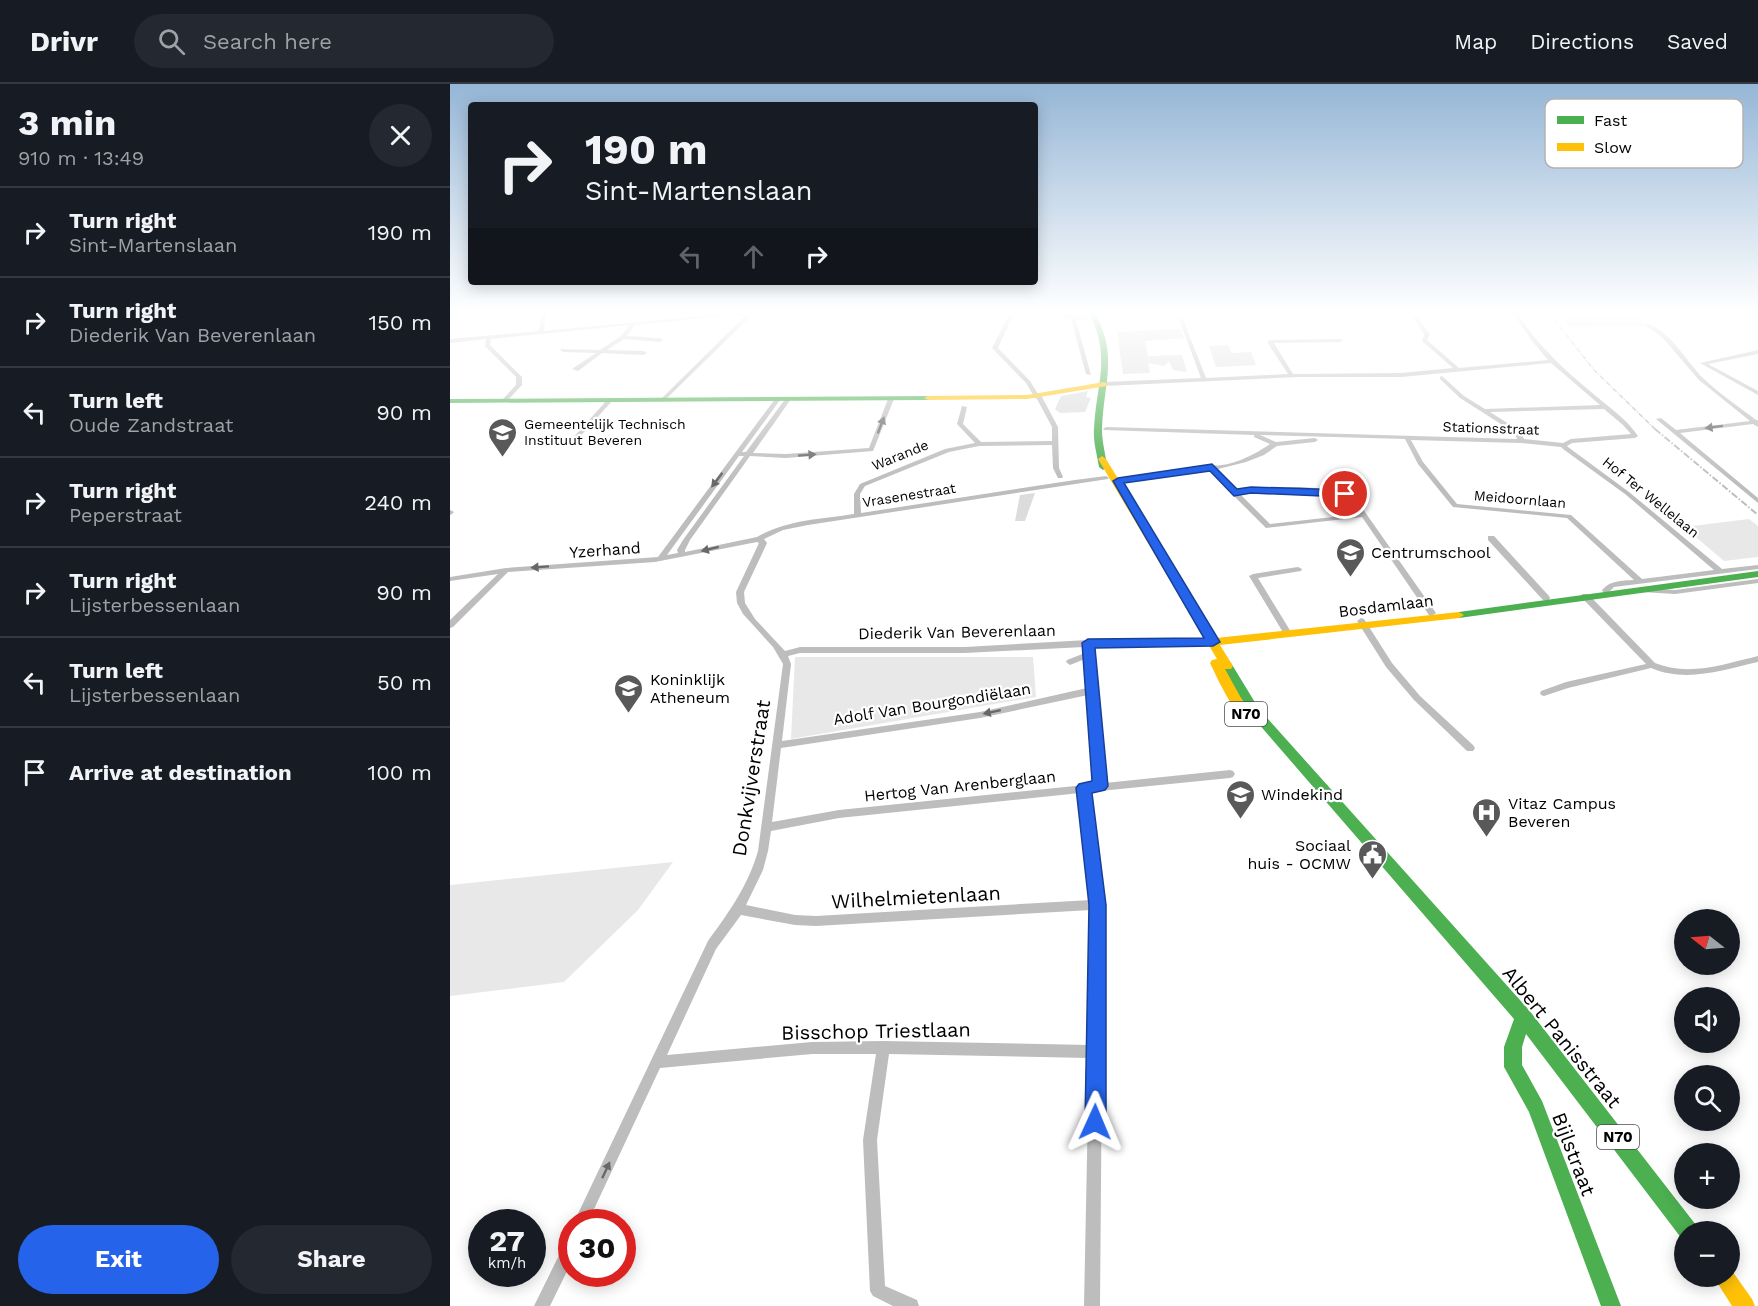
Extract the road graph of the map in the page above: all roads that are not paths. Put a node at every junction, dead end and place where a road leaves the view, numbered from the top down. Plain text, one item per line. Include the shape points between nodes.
1 (512, 370) edge
2 (693, 370) edge
3 (1016, 370) edge
4 (1088, 370) edge
5 (1105, 370) edge
6 (1201, 370) edge
7 (1289, 370) edge
8 (1447, 370) edge
9 (1561, 370) edge
10 (1693, 370) edge
11 (1716, 370) edge
12 (1089, 374) dead end
13 (1292, 375) junction
14 (1442, 378) dead end
15 (1204, 379) junction
16 (1104, 384) junction
17 (1758, 393) edge
18 (1038, 396) junction
19 (891, 399) junction
20 (505, 400) junction
21 (610, 400) junction
22 (663, 400) junction
23 (450, 401) edge
24 (780, 403) junction
25 (965, 403) junction
26 (1604, 407) junction
27 (1486, 410) junction
28 (1659, 419) dead end
29 (1757, 423) edge
30 (1106, 429) dead end
31 (1674, 432) junction
32 (1245, 433) junction
33 (1320, 436) junction
34 (1407, 438) junction
35 (573, 441) dead end
36 (1521, 441) junction
37 (1055, 443) junction
38 (979, 444) junction
39 (1275, 444) junction
40 (1564, 445) junction
41 (737, 454) junction
42 (749, 454) junction
43 (1212, 467) junction
44 (1111, 478) junction
45 (1059, 480) junction
46 (1234, 493) junction
47 (1758, 501) edge
48 (1365, 515) junction
49 (858, 516) junction
50 (1491, 538) dead end
51 (759, 539) junction
52 (687, 540) junction
53 (674, 541) junction
54 (682, 553) junction
55 (661, 558) junction
56 (1758, 567) edge
57 (1298, 569) dead end
58 (506, 570) junction
59 (1720, 571) junction
60 (1758, 574) edge
61 (450, 579) edge
62 (1758, 581) edge
63 (1642, 586) junction
64 (1657, 587) junction
65 (1606, 590) junction
66 (1585, 596) junction
67 (1546, 598) junction
68 (1486, 608) junction
69 (1432, 613) junction
70 (1363, 624) junction
71 (450, 625) edge
72 (1287, 632) junction
73 (1088, 643) junction
74 (1209, 643) junction
75 (783, 654) junction
76 (1088, 655) junction
77 (1758, 659) edge
78 (1070, 662) dead end
79 (1652, 665) junction
80 (1090, 691) junction
81 (1544, 693) dead end
82 (778, 746) junction
83 (1470, 748) dead end
84 (1230, 774) dead end
85 (1100, 786) junction
86 (1084, 788) junction
87 (767, 827) junction
88 (1097, 905) junction
89 (738, 909) junction
90 (1523, 1016) junction
91 (884, 1047) junction
92 (1097, 1052) junction
93 (657, 1062) junction
94 (587, 1209) edge
95 (1681, 1221) edge
96 (558, 1273) edge
97 (1731, 1287) edge
98 (542, 1306) edge
99 (911, 1306) edge
100 (1092, 1306) edge
101 (1611, 1306) edge
102 (1745, 1306) edge

1 - 20 street via 519,377 519,385
2 - 22 street
3 - 18 street
4 - 12 street
5 - 16 street, N70
6 - 15 street
7 - 13 street
8 - 13 street via 1401,375
9 - 26 street
10 - 29 street
11 - 17 street
13 - 15 street
14 - 27 street via 1458,394
15 - 16 street
16 - 18 street via 1077,385
16 - 44 street, N70 via 1098,443
18 - 25 street
18 - 37 street via 1055,426
19 - 24 street
19 - 25 street
42 -> 19 street via 786,456 871,450
20 - 21 street
20 - 23 street
21 - 22 street
21 - 35 street
22 - 24 street
24 - 41 street
24 - 42 street
25 - 38 street via 960,424
26 - 27 street
26 - 40 street, Stationsstraat via 1635,435
27 - 36 street via 1518,432
28 - 31 street
29 -> 31 street
30 - 32 street, Stationsstraat
31 - 47 street
32 - 33 street, Stationsstraat
32 - 39 street, Stationsstraat
33 - 34 street, Stationsstraat
33 - 39 street, Stationsstraat
34 - 36 street, Stationsstraat
34 - 63 street, Meidoornlaan via 1420,463 1455,506 1569,516
36 - 40 street, Stationsstraat
37 - 38 street, Warande
37 - 45 street
38 - 49 street, Warande via 947,450 862,484 857,494
39 - 43 street, Vrasenestraat via 1254,458
40 - 59 street, Hof Ter Wellelaan
41 - 42 street
41 -> 53 street
42 - 52 street
43 - 44 street, Vrasenestraat
43 - 46 street
44 - 45 street, Vrasenestraat
44 - 74 street, N70
45 - 49 street, Vrasenestraat
46 - 48 street via 1251,490 1345,494 1355,500
46 - 48 street via 1252,508 1262,524 1269,526
48 - 69 street
49 - 51 street, Vrasenestraat via 769,532
50 - 67 street
51 -> 54 street, Yzerhand
51 - 75 street via 763,543 739,600 747,616
52 - 53 street
52 - 54 street
53 - 55 street
54 - 55 street, Yzerhand
55 -> 58 street, Yzerhand
56 - 59 street, Bosdamlaan
57 - 72 street via 1253,576
58 - 61 street, Yzerhand
58 - 71 street
59 - 63 street, Bosdamlaan
60 - 64 street, Bosdamlaan
62 - 63 street, Bosdamlaan via 1675,591
63 - 64 street, Bosdamlaan
63 - 65 street, Bosdamlaan via 1612,585
63 - 66 street, Bosdamlaan
64 - 65 street, Bosdamlaan
65 - 67 street, Bosdamlaan
66 - 68 street, Bosdamlaan
66 - 79 street
67 - 68 street, Bosdamlaan
68 - 69 street, Bosdamlaan
68 - 70 street, Bosdamlaan
69 - 70 street, Bosdamlaan
70 - 72 street, Bosdamlaan
70 - 83 street via 1389,665 1417,698
72 - 74 street, Bosdamlaan
73 - 74 street, Diederik Van Beverenlaan
73 - 75 street, Diederik Van Beverenlaan via 965,650 800,650
73 - 76 street
74 - 90 street, Albert Panisstraat / N70 via 1255,712
75 - 82 street, Donkvijverstraat via 787,676
76 - 78 street
76 - 80 street
77 - 79 street via 1741,665 1675,673
79 - 81 street
80 -> 82 street, Adolf Van Bourgondiëlaan via 980,715
80 - 85 street
82 - 87 street, Donkvijverstraat
84 - 85 street, Hertog Van Arenberglaan
85 - 86 street, Hertog Van Arenberglaan
86 - 87 street, Hertog Van Arenberglaan via 839,814
86 - 88 street
87 - 89 street, Donkvijverstraat via 758,870
88 - 89 street, Wilhelmietenlaan via 816,921
88 - 92 street
89 - 93 street, Donkvijverstraat via 712,945
90 - 95 street, Albert Panisstraat / N70
90 - 101 street, Bijlstraat via 1513,1047 1513,1067 1536,1107
91 - 92 street, Bisschop Triestlaan
91 - 93 street, Bisschop Triestlaan via 812,1048
91 - 99 street via 870,1140 878,1291
92 - 100 street
94 -> 93 street, Donkvijverstraat
96 - 98 street
97 - 102 street

